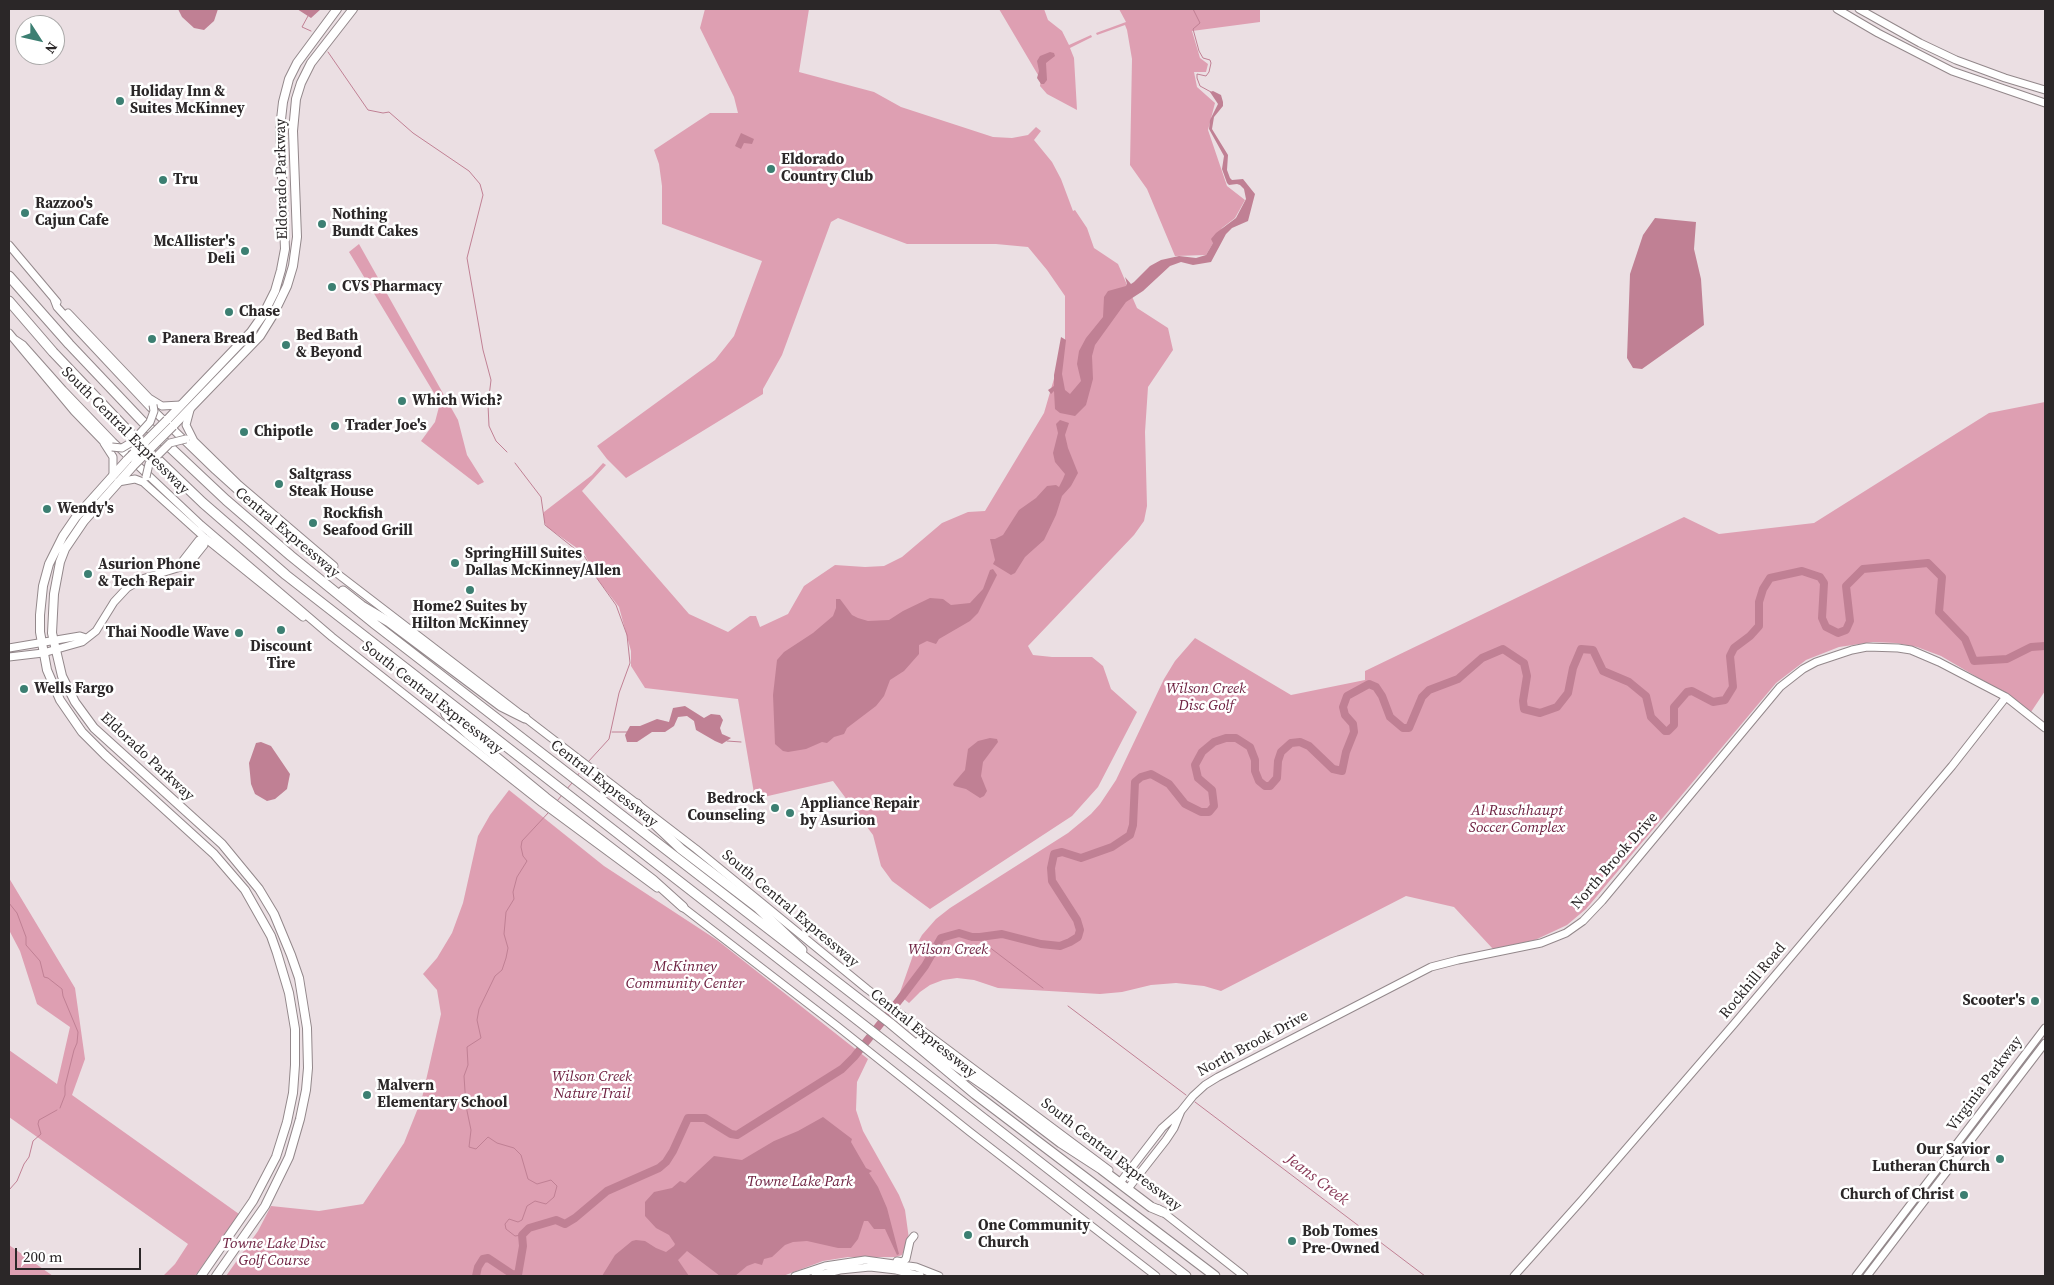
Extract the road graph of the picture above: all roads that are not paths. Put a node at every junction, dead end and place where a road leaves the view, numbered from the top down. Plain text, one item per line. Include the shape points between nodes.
1 (337, 9) edge
2 (353, 9) edge
3 (1837, 9) edge
4 (1859, 9) edge
5 (2045, 90) edge
6 (2045, 103) edge
7 (280, 123) junction
8 (293, 123) junction
9 (9, 245) edge
10 (9, 276) edge
11 (54, 299) junction
12 (9, 301) edge
13 (11, 336) edge
14 (152, 405) junction
15 (181, 405) junction
16 (192, 407) junction
17 (186, 439) junction
18 (102, 441) junction
19 (194, 441) junction
20 (145, 446) junction
21 (122, 448) junction
22 (112, 474) junction
23 (146, 478) junction
24 (118, 482) junction
25 (156, 493) junction
26 (67, 538) junction
27 (206, 538) junction
28 (291, 556) junction
29 (344, 578) junction
30 (332, 637) junction
31 (86, 638) junction
32 (54, 641) junction
33 (42, 642) junction
34 (9, 648) edge
35 (55, 650) junction
36 (43, 653) junction
37 (9, 658) edge
38 (2006, 697) junction
39 (441, 698) junction
40 (525, 718) junction
41 (72, 720) junction
42 (2045, 728) edge
43 (110, 743) junction
44 (105, 755) junction
45 (544, 800) junction
46 (637, 804) junction
47 (683, 907) joint
48 (282, 932) junction
49 (271, 936) junction
50 (815, 965) junction
51 (2045, 1028) edge
52 (2045, 1043) edge
53 (929, 1046) junction
54 (1181, 1111) junction
55 (1150, 1144) junction
56 (1158, 1150) junction
57 (1122, 1180) junction
58 (1130, 1186) junction
59 (1163, 1212) junction
60 (914, 1236) dead end
61 (1873, 1254) junction
62 (1880, 1259) junction
63 (855, 1261) junction
64 (201, 1276) edge
65 (216, 1276) edge
66 (795, 1276) edge
67 (815, 1276) edge
68 (920, 1276) edge
69 (939, 1276) edge
70 (1156, 1276) edge
71 (1186, 1276) edge
72 (1215, 1276) edge
73 (1244, 1276) edge
74 (1514, 1276) edge
75 (1856, 1276) edge
76 (1867, 1276) edge

1 - 7 main road, Eldorado Parkway via 294,68
2 - 8 main road, Eldorado Parkway via 306,73 296,99
3 - 6 main road via 1952,71
4 - 5 main road via 1956,60
7 - 8 main road
7 - 15 main road, Eldorado Parkway via 285,242 277,285 252,332
8 - 16 main road, Eldorado Parkway via 297,237 290,281 260,336
9 - 11 main road, South Central Expressway
10 - 28 highway, Central Expressway via 142,421
11 - 14 main road, South Central Expressway
11 - 29 main road, South Central Expressway via 76,328 188,444 287,535
12 - 39 highway, Central Expressway via 96,398 203,503 304,591
13 - 18 main road, South Central Expressway
13 - 30 main road, South Central Expressway via 113,442 200,525
14 - 15 main road
14 - 20 main road, bridge via 154,425
14 - 21 main road, bridge via 148,425
15 - 20 main road, Eldorado Parkway, bridge
16 - 19 main road via 186,423
16 - 20 main road, Eldorado Parkway, bridge via 164,436
17 - 19 main road
17 - 20 main road, bridge via 171,437
17 - 23 main road, bridge via 170,443 149,464
18 - 21 main road, bridge
18 - 22 main road via 113,457
19 - 29 main road, South Central Expressway
20 - 21 main road, bridge
20 - 22 main road, Eldorado Parkway, bridge
20 - 23 main road, bridge
20 - 24 main road, Eldorado Parkway, bridge
22 - 26 main road, Eldorado Parkway via 84,506
23 - 25 main road
24 - 25 main road via 138,479
24 - 26 main road, Eldorado Parkway
25 - 27 main road, South Central Expressway
26 - 32 main road, Eldorado Parkway via 52,578
26 - 33 main road, Eldorado Parkway via 45,577 40,615
27 - 30 main road, South Central Expressway via 284,603
27 - 31 main road via 204,545 184,566 142,579 127,588 96,631
28 - 40 highway via 389,622 501,706
28 - 50 highway, Central Expressway
29 - 40 main road, South Central Expressway
30 - 45 main road, South Central Expressway
31 - 32 main road via 80,636
31 - 35 main road via 73,646
32 - 33 main road
32 - 35 main road, Eldorado Parkway
33 - 34 main road
33 - 36 main road, Eldorado Parkway
35 - 36 main road
35 - 43 main road, Eldorado Parkway via 70,694 86,718
36 - 37 main road
36 - 41 main road, Eldorado Parkway via 52,682
38 - 42 main road, North Brook Drive
38 - 54 main road, North Brook Drive via 1922,654 1898,648 1867,647 1816,662 1780,687 1602,901 1574,928 1541,943 1426,970 1218,1077 1199,1090
38 - 74 main road, Rockhill Road via 1940,781 1734,1024
39 - 45 highway via 446,714
39 - 71 highway, Central Expressway
40 - 46 main road, South Central Expressway
41 - 43 main road via 80,717 91,730
41 - 44 main road, Eldorado Parkway
43 - 44 main road
43 - 48 main road, Eldorado Parkway via 228,850 258,889
44 - 49 main road, Eldorado Parkway via 222,862 250,898
45 - 47 highway via 653,880
46 - 50 highway via 681,849 783,930
46 - 53 main road, South Central Expressway via 749,891 867,989
47 - 70 main road
48 - 49 main road
48 - 65 main road, Eldorado Parkway via 299,978 307,1028 308,1068 302,1109 289,1157 271,1195
49 - 64 main road, Eldorado Parkway via 285,975 293,1014 295,1065 290,1107 280,1145 263,1185
50 - 53 highway, Central Expressway via 890,1023
51 - 61 main road, Virginia Parkway
52 - 62 main road, Virginia Parkway
53 - 57 main road, South Central Expressway
53 - 59 highway via 1151,1207
53 - 72 highway, Central Expressway via 975,1094
54 - 55 main road, North Brook Drive
54 - 56 main road, North Brook Drive via 1174,1128
55 - 56 main road
55 - 57 main road, North Brook Drive
56 - 58 main road, North Brook Drive
57 - 58 main road, South Central Expressway
58 - 59 main road, South Central Expressway
59 - 73 main road, South Central Expressway
60 - 63 main road via 904,1261
61 - 62 main road
61 - 75 main road, Virginia Parkway
62 - 76 main road, Virginia Parkway
63 - 66 main road
63 - 69 main road via 916,1268
67 - 68 main road via 870,1267

